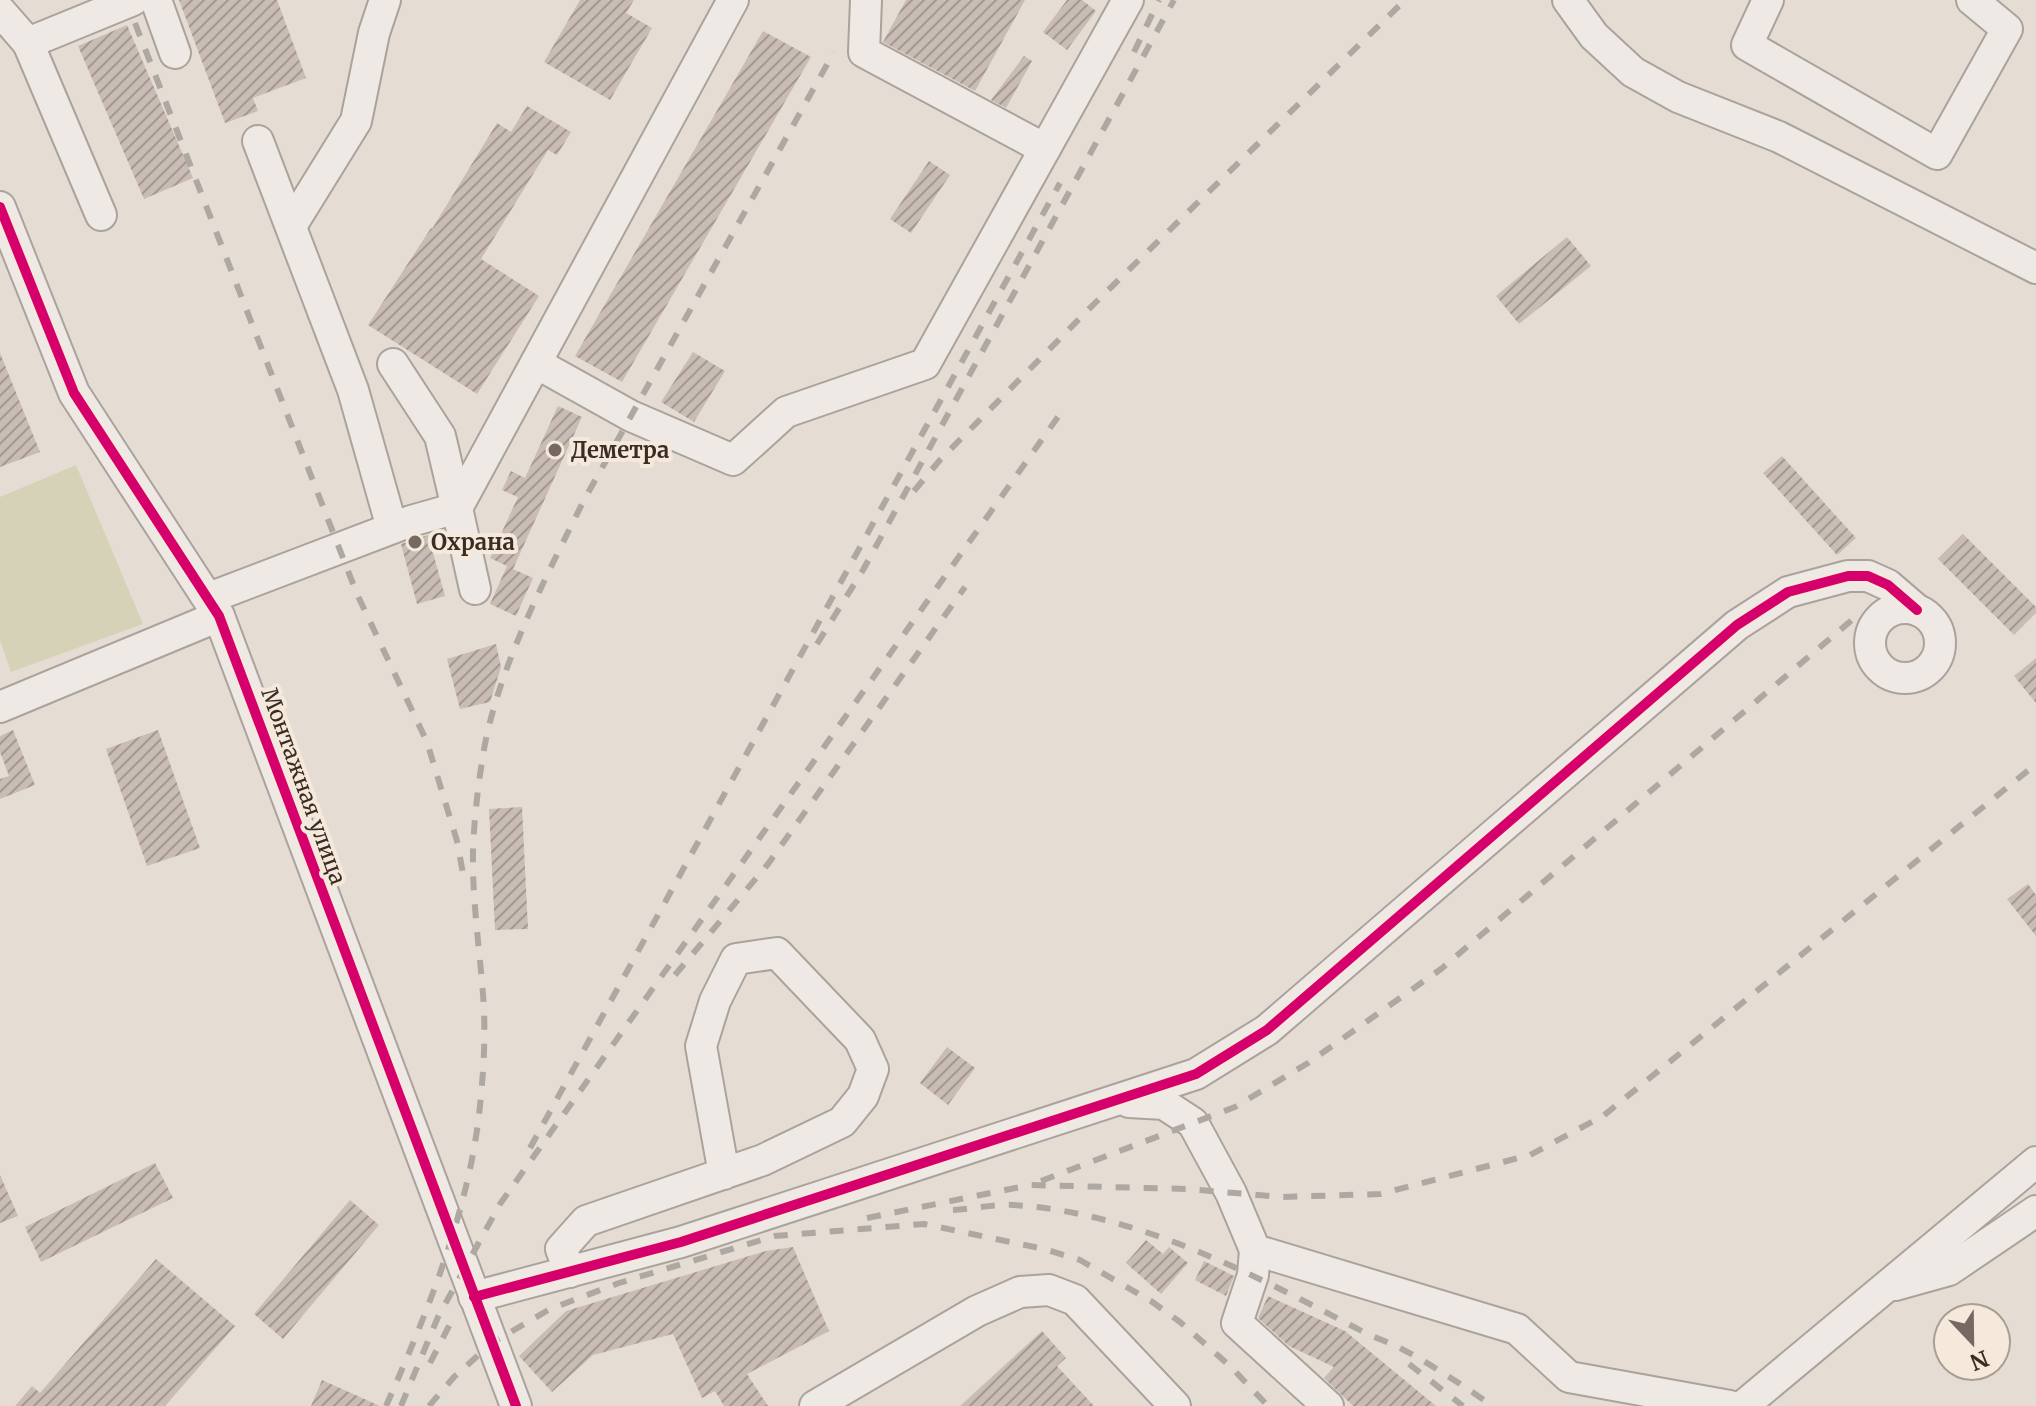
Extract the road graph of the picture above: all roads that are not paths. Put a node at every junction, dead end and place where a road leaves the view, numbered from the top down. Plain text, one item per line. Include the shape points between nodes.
1 (133, 0) edge
2 (156, 0) edge
3 (385, 0) edge
4 (733, 0) edge
5 (866, 0) edge
6 (1128, 0) edge
7 (1568, 0) edge
8 (1768, 0) edge
9 (1972, 0) edge
10 (0, 11) edge
11 (28, 43) junction
12 (175, 53) dead end
13 (258, 141) dead end
14 (1045, 149) junction
15 (0, 207) edge
16 (101, 215) dead end
17 (291, 226) junction
18 (2036, 268) edge
19 (536, 363) junction
20 (393, 364) dead end
21 (457, 508) junction
22 (392, 528) junction
23 (475, 589) dead end
24 (214, 607) junction
25 (1917, 610) dead end
26 (0, 707) edge
27 (1115, 1101) junction
28 (2036, 1162) edge
29 (724, 1174) junction
30 (2036, 1211) edge
31 (1255, 1250) junction
32 (570, 1272) junction
33 (1884, 1288) junction
34 (474, 1297) junction
35 (825, 1404) edge
36 (516, 1406) edge
37 (1175, 1406) edge
38 (1328, 1406) edge
39 (1730, 1406) edge
40 (1743, 1406) edge

1 - 11 street
2 - 12 street
3 - 17 street via 356,121
4 - 19 street
5 - 14 street via 864,52
6 - 14 street
7 - 18 street via 1594,36 1633,72 1678,97 1779,137
8 - 9 street via 1747,45 1937,154 2007,29
10 - 11 street
11 - 16 street
13 - 17 street
14 - 19 street via 925,364 786,412 733,460 631,416
15 - 24 street, Монтажная улица via 74,393
17 - 22 street via 353,390
19 - 21 street
20 - 21 street via 440,436
21 - 22 street
21 - 23 street
22 - 24 street
24 - 26 street
24 - 34 street, Монтажная улица
25 - 27 street via 1888,585 1868,576 1788,592 1737,625 1267,1030 1196,1074
27 - 31 street via 1164,1104 1193,1123
27 - 32 street via 681,1242
28 - 33 street
29 - 29 street via 842,1122 863,1096 873,1069 860,1040 777,953 736,959 701,1046
29 - 32 street via 586,1221 561,1249
30 - 33 street via 1949,1270
31 - 38 street via 1253,1275 1237,1323
31 - 39 street via 1517,1329 1569,1377
32 - 34 street
33 - 40 street
34 - 36 street, Монтажная улица
35 - 37 street via 977,1311 1020,1292 1049,1290 1075,1300

